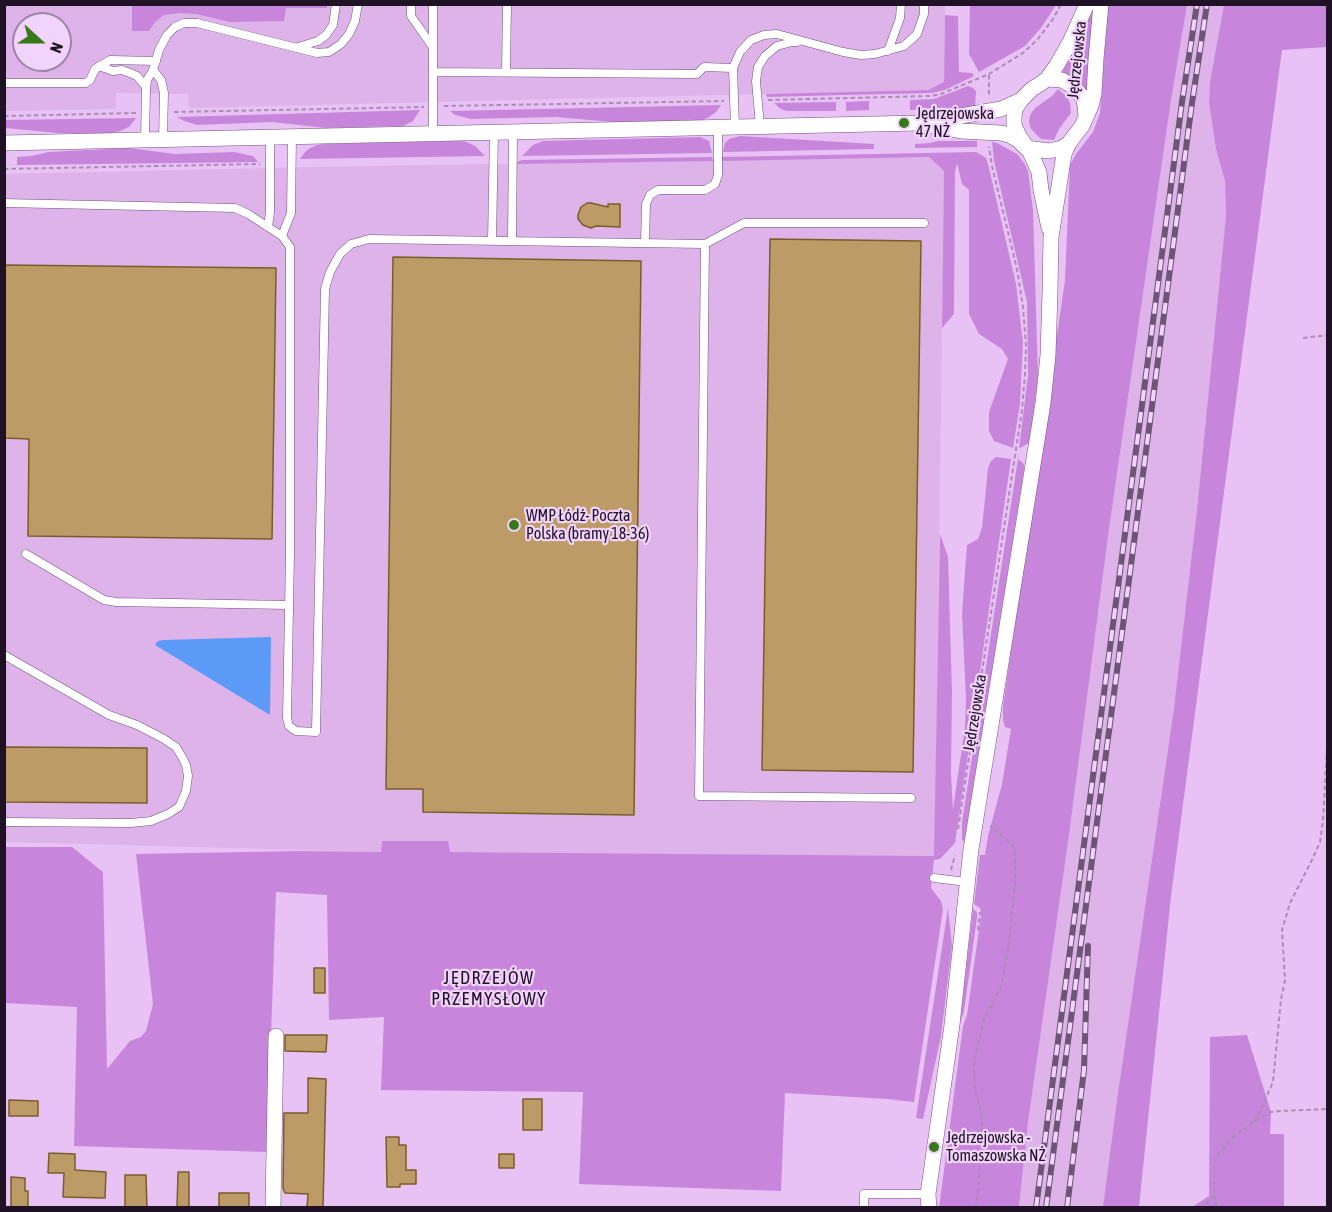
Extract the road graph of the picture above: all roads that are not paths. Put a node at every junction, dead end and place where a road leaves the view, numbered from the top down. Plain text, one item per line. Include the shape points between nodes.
1 (336, 4) edge
2 (358, 4) edge
3 (411, 4) edge
4 (433, 4) edge
5 (507, 4) edge
6 (902, 4) edge
7 (924, 4) edge
8 (1087, 4) edge
9 (1101, 4) edge
10 (805, 42) junction
11 (433, 47) junction
12 (296, 48) junction
13 (888, 51) junction
14 (155, 65) junction
15 (99, 66) junction
16 (733, 68) junction
17 (433, 72) junction
18 (506, 72) junction
19 (1047, 79) junction
20 (4, 83) edge
21 (146, 87) junction
22 (1021, 100) junction
23 (1086, 117) junction
24 (920, 123) junction
25 (760, 126) junction
26 (718, 127) junction
27 (735, 127) junction
28 (494, 132) junction
29 (513, 132) junction
30 (433, 133) junction
31 (270, 136) junction
32 (292, 136) junction
33 (145, 139) junction
34 (164, 139) junction
35 (4, 143) edge
36 (1069, 143) junction
37 (1026, 148) junction
38 (4, 203) edge
39 (924, 223) dead end
40 (268, 227) junction
41 (282, 236) junction
42 (1051, 237) junction
43 (492, 241) junction
44 (512, 241) junction
45 (645, 243) junction
46 (705, 244) junction
47 (26, 554) dead end
48 (289, 605) junction
49 (4, 655) edge
50 (910, 798) dead end
51 (4, 822) edge
52 (934, 878) dead end
53 (967, 882) junction
54 (276, 1036) dead end
55 (926, 1203) edge
56 (273, 1208) edge
57 (864, 1208) edge

1 - 12 lane via 333,25 326,35
2 - 12 lane via 352,28 341,44 329,52
3 - 11 lane via 411,16
4 - 11 lane
5 - 18 lane
6 - 13 lane
7 - 13 lane via 917,34 904,46
8 - 19 street, Jędrzejowska
9 - 23 street, Jędrzejowska via 1094,94
10 - 13 lane via 861,55
10 - 16 lane via 764,34 740,52
10 - 25 lane via 777,46 758,67
11 - 17 lane
12 - 14 lane via 184,23 167,35
14 - 15 lane via 110,60
14 - 21 lane
14 - 34 lane via 164,93
15 - 20 lane via 86,83
15 - 21 lane via 137,76
16 - 18 lane via 704,67 697,74
16 - 27 lane
17 - 18 lane
17 - 30 lane
19 - 22 street, Jędrzejowska
19 - 23 street, Jędrzejowska via 1062,80 1074,87 1085,105
21 - 33 lane
22 - 24 street via 1001,109
22 - 37 street, Jędrzejowska via 1015,109 1014,125
23 - 36 street, Jędrzejowska
24 - 25 street
24 - 37 street via 961,132 1001,133
25 - 27 street
26 - 27 street
26 - 29 street
26 - 45 lane via 718,175 714,184 705,190 658,190 650,195 646,204
28 - 29 street
28 - 30 street
28 - 43 lane
29 - 44 lane
30 - 32 street
31 - 32 street
31 - 34 street
31 - 40 lane
32 - 41 lane via 291,213
33 - 34 street
33 - 35 street
36 - 37 street via 1049,151
36 - 42 street, Jędrzejowska via 1062,162
37 - 42 street, Jędrzejowska via 1039,172
38 - 40 lane via 235,208
39 - 46 lane via 744,223
40 - 41 lane
41 - 48 lane via 290,247
42 - 53 street, Jędrzejowska via 1043,403
43 - 44 lane
43 - 48 lane via 369,239 351,243 330,272 325,289 316,732 296,731 287,718
44 - 45 lane
45 - 46 lane
46 - 50 lane via 699,796
47 - 48 lane via 104,600
49 - 51 lane via 109,715 164,739 176,747 188,776 179,807 151,821
52 - 53 lane
53 - 55 street, Jędrzejowska via 952,1025
54 - 56 street
55 - 57 lane via 864,1194

